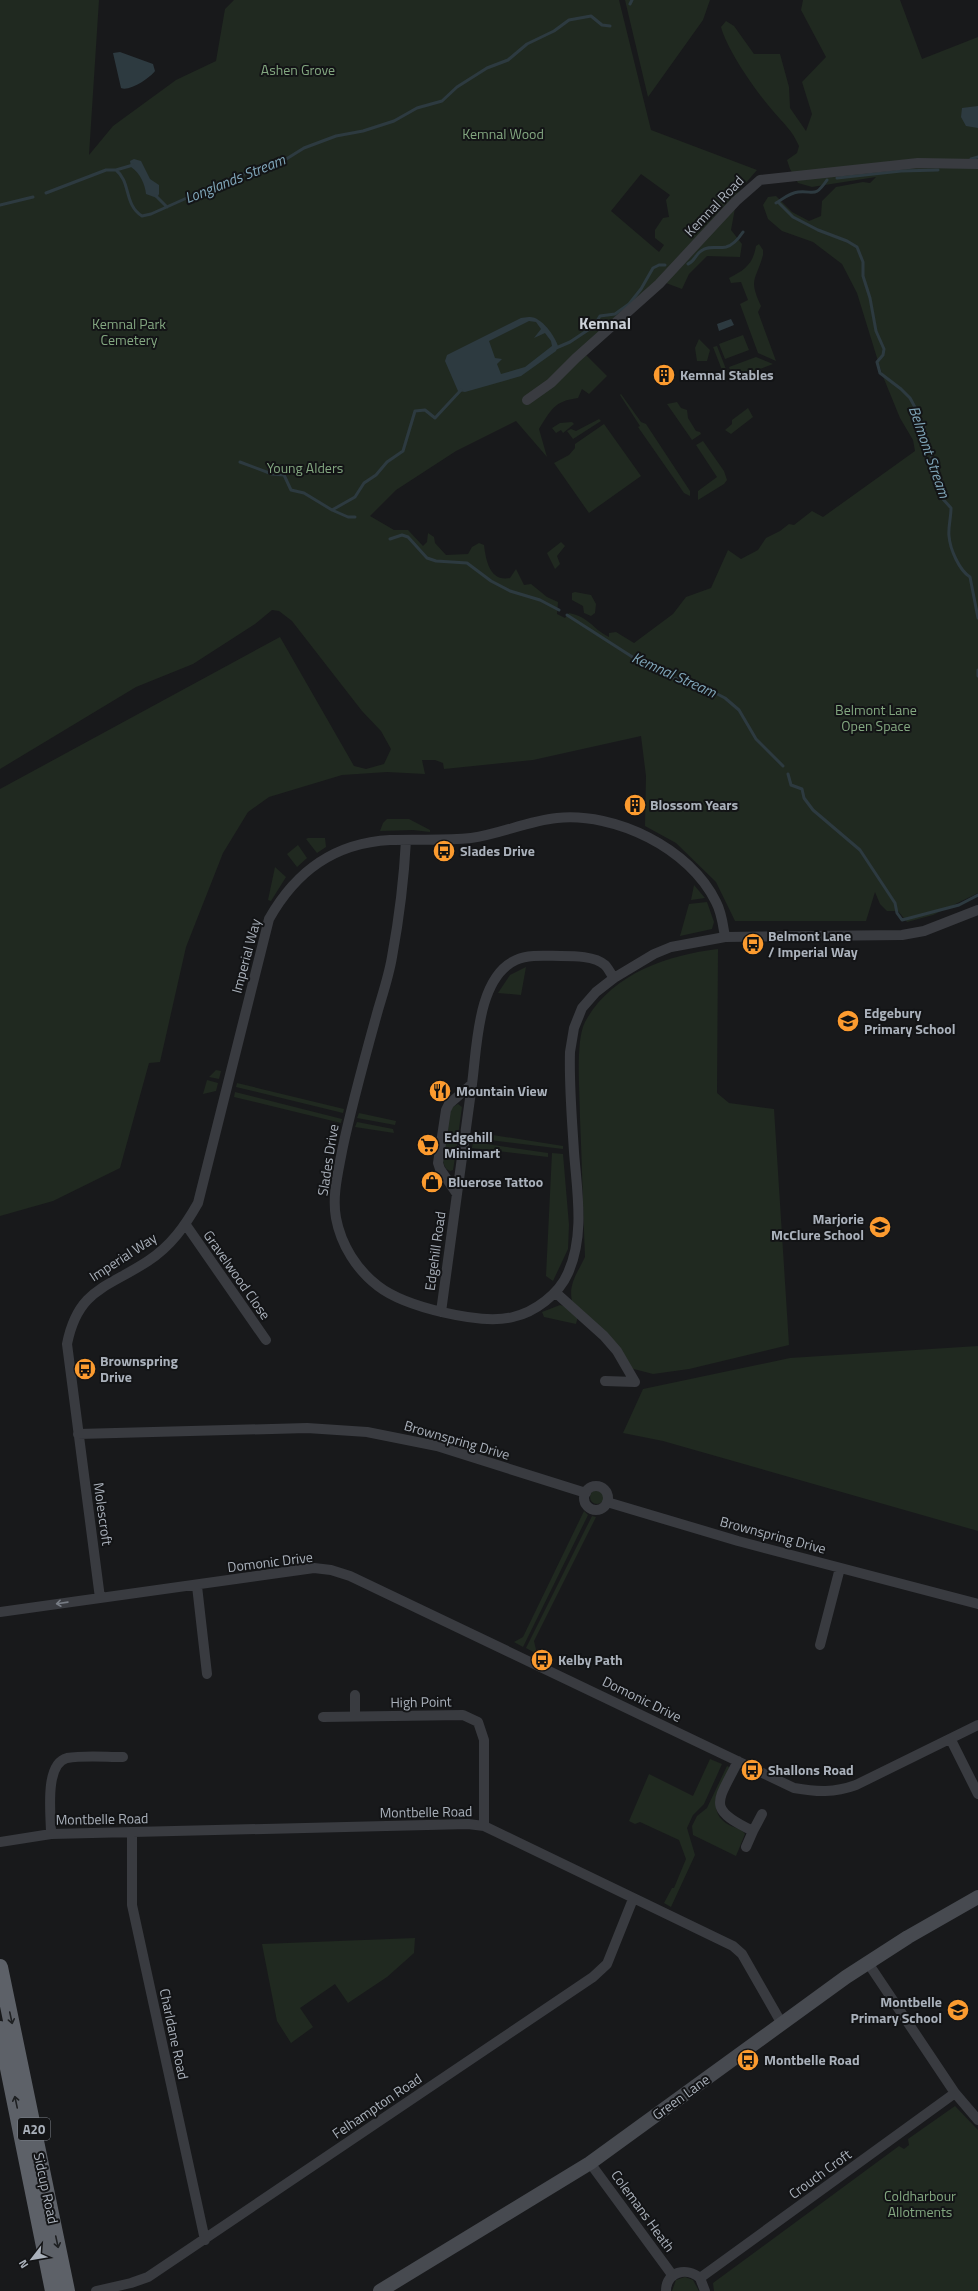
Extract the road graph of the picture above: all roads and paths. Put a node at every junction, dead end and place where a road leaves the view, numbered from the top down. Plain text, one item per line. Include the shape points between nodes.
1 (978, 164) edge
2 (527, 400) dead end
3 (406, 840) junction
4 (978, 910) edge
5 (725, 937) junction
6 (614, 978) junction
7 (472, 1084) junction
8 (457, 1194) junction
9 (186, 1225) junction
10 (555, 1292) junction
11 (441, 1312) junction
12 (266, 1340) dead end
13 (605, 1381) dead end
14 (78, 1434) junction
15 (586, 1493) junction
16 (607, 1502) junction
17 (840, 1568) junction
18 (197, 1586) junction
19 (100, 1598) junction
20 (978, 1604) edge
21 (0, 1612) edge
22 (820, 1645) dead end
23 (208, 1674) dead end
24 (355, 1695) dead end
25 (323, 1717) dead end
26 (355, 1717) junction
27 (978, 1725) edge
28 (951, 1740) junction
29 (123, 1757) dead end
30 (738, 1761) junction
31 (978, 1794) edge
32 (762, 1814) dead end
33 (484, 1826) junction
34 (754, 1831) junction
35 (132, 1832) junction
36 (51, 1834) junction
37 (0, 1842) edge
38 (746, 1847) dead end
39 (978, 1897) edge
40 (633, 1899) junction
41 (868, 1963) junction
42 (0, 1966) edge
43 (782, 2024) junction
44 (0, 2029) edge
45 (955, 2093) junction
46 (978, 2120) edge
47 (590, 2163) junction
48 (205, 2240) junction
49 (673, 2276) junction
50 (700, 2278) junction
51 (53, 2291) edge
52 (67, 2291) edge
53 (96, 2291) edge
54 (380, 2291) edge
55 (666, 2291) edge
56 (705, 2291) edge

1 - 2 street, Kemnal Road via 918,163 760,180 736,201 659,284 551,383
3 - 5 street, Imperial Way via 471,838 536,821 567,817 595,819 625,828 658,842 681,858 699,876 717,903
3 - 9 street, Imperial Way via 368,843 328,856 297,879 278,903 270,919 198,1203
3 - 11 street, Slades Drive via 392,958 349,1118 334,1205 343,1241 359,1268 369,1278 394,1296
4 - 5 street, Slades Drive via 924,931 902,935
5 - 6 street, Slades Drive via 698,941 654,954
6 - 7 street, Edgehill Road via 605,965 574,956 527,957 505,967 491,986 484,1007
6 - 10 street, Slades Drive via 596,992 582,1008 574,1028 570,1052 579,1207 578,1242 568,1275
7 - 8 street, Edgehill Road
7 - 8 street, Edgehill Road via 449,1104 446,1110 438,1163
8 - 11 street, Edgehill Road
9 - 12 street, Gravelwood Close
9 - 14 street, Imperial Way via 170,1243 148,1261 104,1285 90,1296 74,1319 67,1344
10 - 11 street, Slades Drive via 543,1302 513,1317 481,1318
10 - 13 street via 604,1336 617,1351 635,1382
14 - 15 street, Brownspring Drive via 307,1428 367,1432 437,1446
14 - 19 street, Molescroft
15 - 16 street via 590,1488 599,1486 606,1491
15 - 16 street via 585,1501 593,1509 600,1509
16 - 17 street, Brownspring Drive
17 - 20 street, Brownspring Drive
17 - 22 street, Brownspring Drive
18 - 19 street, Domonic Drive
18 - 23 street
18 - 30 street, Domonic Drive via 314,1568 350,1576
19 -> 21 street, Domonic Drive
24 - 26 street
25 - 26 street, High Point
26 - 33 street, High Point via 463,1715 478,1722 484,1740
27 - 28 street, Domonic Drive
28 - 30 street, Domonic Drive via 840,1791 794,1788
28 - 31 street
29 - 36 street via 67,1758 57,1764 51,1774
30 - 34 street via 720,1797 721,1806 729,1819
32 - 34 street
33 - 35 street, Montbelle Road via 468,1824
33 - 40 street, Montbelle Road
34 - 38 street
35 - 36 street, Montbelle Road
35 - 48 street, Charldane Road via 132,1905
36 - 37 street, Montbelle Road
39 - 41 main road, Green Lane
40 - 43 street, Montbelle Road via 733,1946 742,1954
40 - 48 street, Felhampton Road via 607,1964 593,1977
41 - 43 main road, Green Lane
41 - 45 street
42 -> 52 highway, Sidcup Road / A20
43 - 47 main road, Green Lane
51 -> 44 highway, Sidcup Road / A20
45 - 46 street
45 - 50 street, Crouch Croft
47 - 49 street, Colemans Heath
47 - 54 main road, Green Lane
48 - 53 street, Felhampton Road via 148,2277
49 - 50 street via 681,2271 688,2271
49 - 55 street via 668,2280
50 - 56 street

